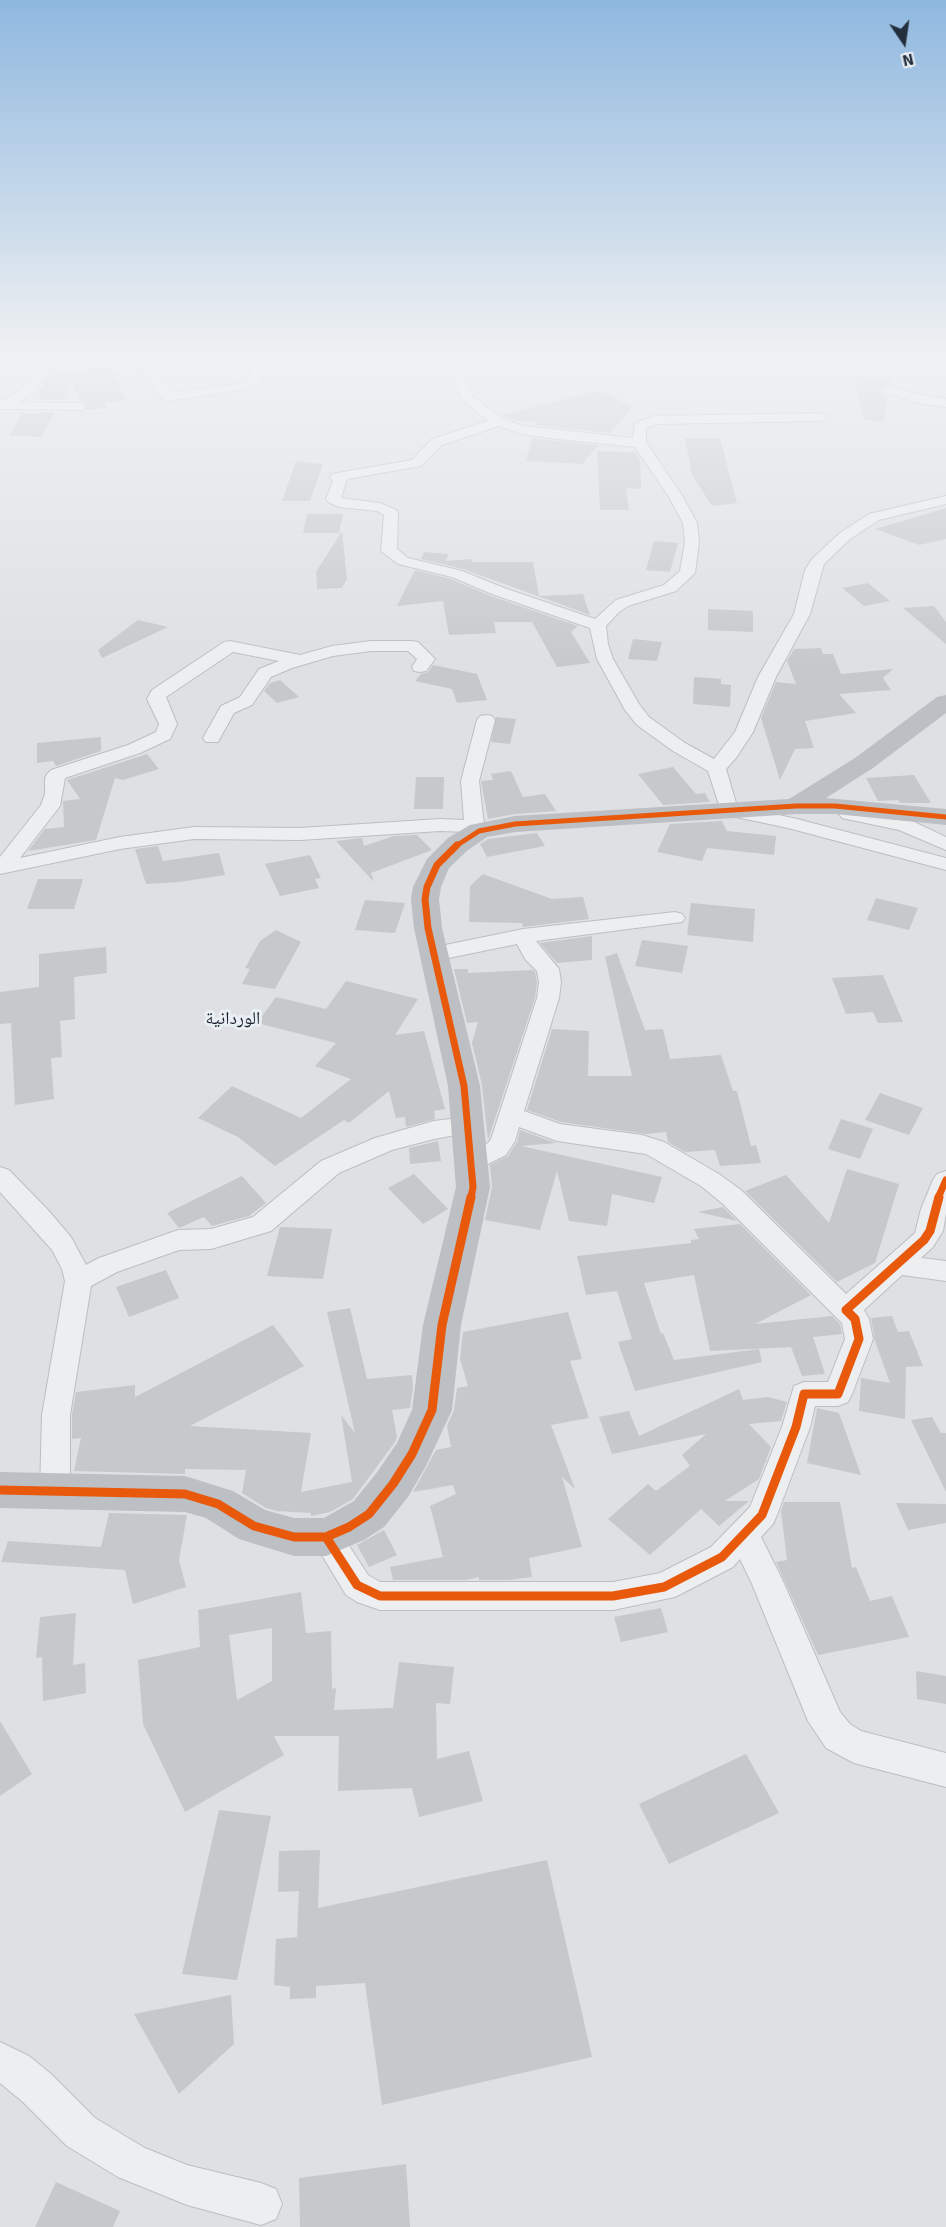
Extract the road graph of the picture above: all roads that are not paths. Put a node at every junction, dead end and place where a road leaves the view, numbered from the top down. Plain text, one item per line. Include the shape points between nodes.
1 (419, 460) edge
2 (652, 460) edge
3 (946, 500) edge
4 (598, 625) junction
5 (301, 660) junction
6 (420, 667) dead end
7 (946, 702) edge
8 (486, 720) dead end
9 (212, 738) dead end
10 (716, 768) junction
11 (796, 806) junction
12 (729, 810) junction
13 (946, 817) edge
14 (477, 829) junction
15 (946, 844) edge
16 (946, 864) edge
17 (1, 868) edge
18 (675, 918) dead end
19 (523, 936) junction
20 (434, 954) junction
21 (510, 1115) junction
22 (468, 1125) junction
23 (472, 1163) junction
24 (0, 1176) edge
25 (946, 1180) edge
26 (899, 1265) junction
27 (946, 1271) edge
28 (78, 1281) junction
29 (846, 1310) junction
30 (0, 1490) edge
31 (55, 1492) junction
32 (744, 1536) junction
33 (326, 1537) junction
34 (946, 1770) edge
35 (0, 2061) edge
36 (261, 2204) dead end

1 - 4 street via 337,477 340,480 333,499 380,507 391,513 389,551 403,561 457,574
2 - 4 street via 690,523 692,553 687,573 669,588 622,603
3 - 10 street via 874,518 845,536 817,562 802,614 767,676 744,732
4 - 10 street via 605,659 637,714 679,747
5 - 6 street via 371,646 412,646 427,658
5 - 9 street via 265,673 246,701 227,710
5 - 17 street via 230,646 158,694 156,699 168,724 164,735 58,774 50,806
7 - 11 street via 864,763
8 - 14 street via 470,781
10 - 12 street
11 - 12 street
11 - 13 street
11 - 15 street via 887,820
12 - 14 street
12 - 16 street
14 - 17 street via 440,825 300,834 194,834 120,843
14 - 20 street via 437,865 427,887 428,928
18 - 19 street
19 - 20 street
19 - 21 street via 548,969 549,998
20 - 22 street via 464,1086
21 - 23 street via 503,1142
21 - 29 street via 557,1132 655,1148 732,1197
22 - 23 street
22 - 28 street via 384,1144 330,1167 262,1224 211,1239 178,1240 108,1265
23 - 33 street via 473,1187 442,1324 432,1410 412,1454 369,1514
24 - 28 street via 62,1244
25 - 26 street via 930,1231
26 - 27 street
26 - 29 street
28 - 31 street via 56,1415
29 - 32 street via 855,1319 859,1339 838,1394 804,1394 796,1428 762,1515
30 - 31 street
31 - 33 street via 185,1494 218,1504 254,1526 294,1537
32 - 33 street via 722,1557 664,1587 586,1598 380,1596 357,1585
32 - 34 street via 820,1710 838,1736 854,1746
35 - 36 street via 37,2088 81,2132 132,2163 187,2185

